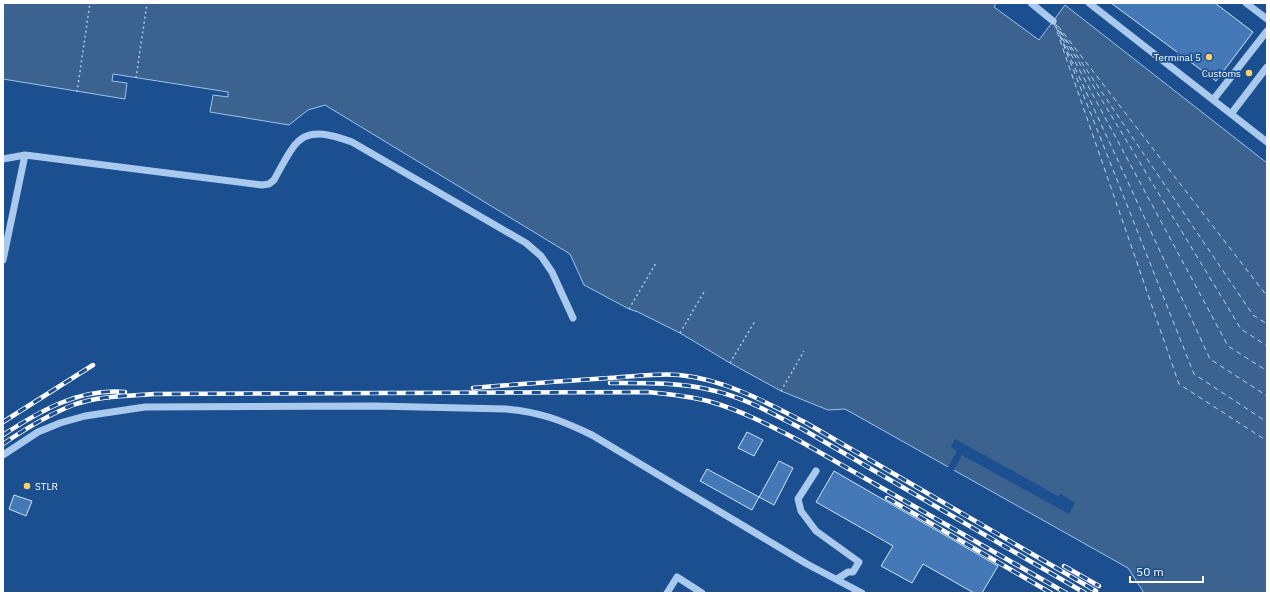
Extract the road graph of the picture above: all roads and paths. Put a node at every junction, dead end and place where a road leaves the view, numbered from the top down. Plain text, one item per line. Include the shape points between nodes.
1 (90, 3) edge
2 (147, 3) edge
3 (1089, 3) edge
4 (1246, 3) edge
5 (1034, 4) edge
6 (1267, 19) edge
7 (1054, 21) dead end
8 (1267, 30) edge
9 (1267, 67) edge
10 (136, 78) dead end
11 (77, 92) dead end
12 (1213, 100) junction
13 (1231, 114) junction
14 (1267, 142) edge
15 (25, 155) junction
16 (3, 160) edge
17 (3, 260) edge
18 (656, 264) dead end
19 (704, 292) dead end
20 (629, 309) dead end
21 (573, 318) dead end
22 (755, 321) dead end
23 (680, 333) dead end
24 (804, 351) dead end
25 (730, 364) dead end
26 (781, 391) dead end
27 (3, 455) edge
28 (816, 471) dead end
29 (837, 579) junction
30 (668, 593) edge
31 (702, 593) edge
32 (862, 593) edge

1 - 11 path
2 - 10 path
3 - 12 street
4 - 6 street
5 - 7 street
8 - 12 street
9 - 13 street
12 - 13 street
13 - 14 street
15 - 16 street
15 - 17 street
15 - 21 street via 262,185 274,180 292,149 301,139 310,134 320,133 335,136 352,142 526,243 541,256 552,272
18 - 20 path
19 - 23 path
22 - 25 path
24 - 26 path
27 - 29 street via 38,432 60,423 84,416 145,407 375,406 526,411 566,422 592,435 807,564
28 - 29 street via 798,499 801,511 816,531 859,562 853,572 848,572
29 - 32 street
30 - 31 street via 677,577

